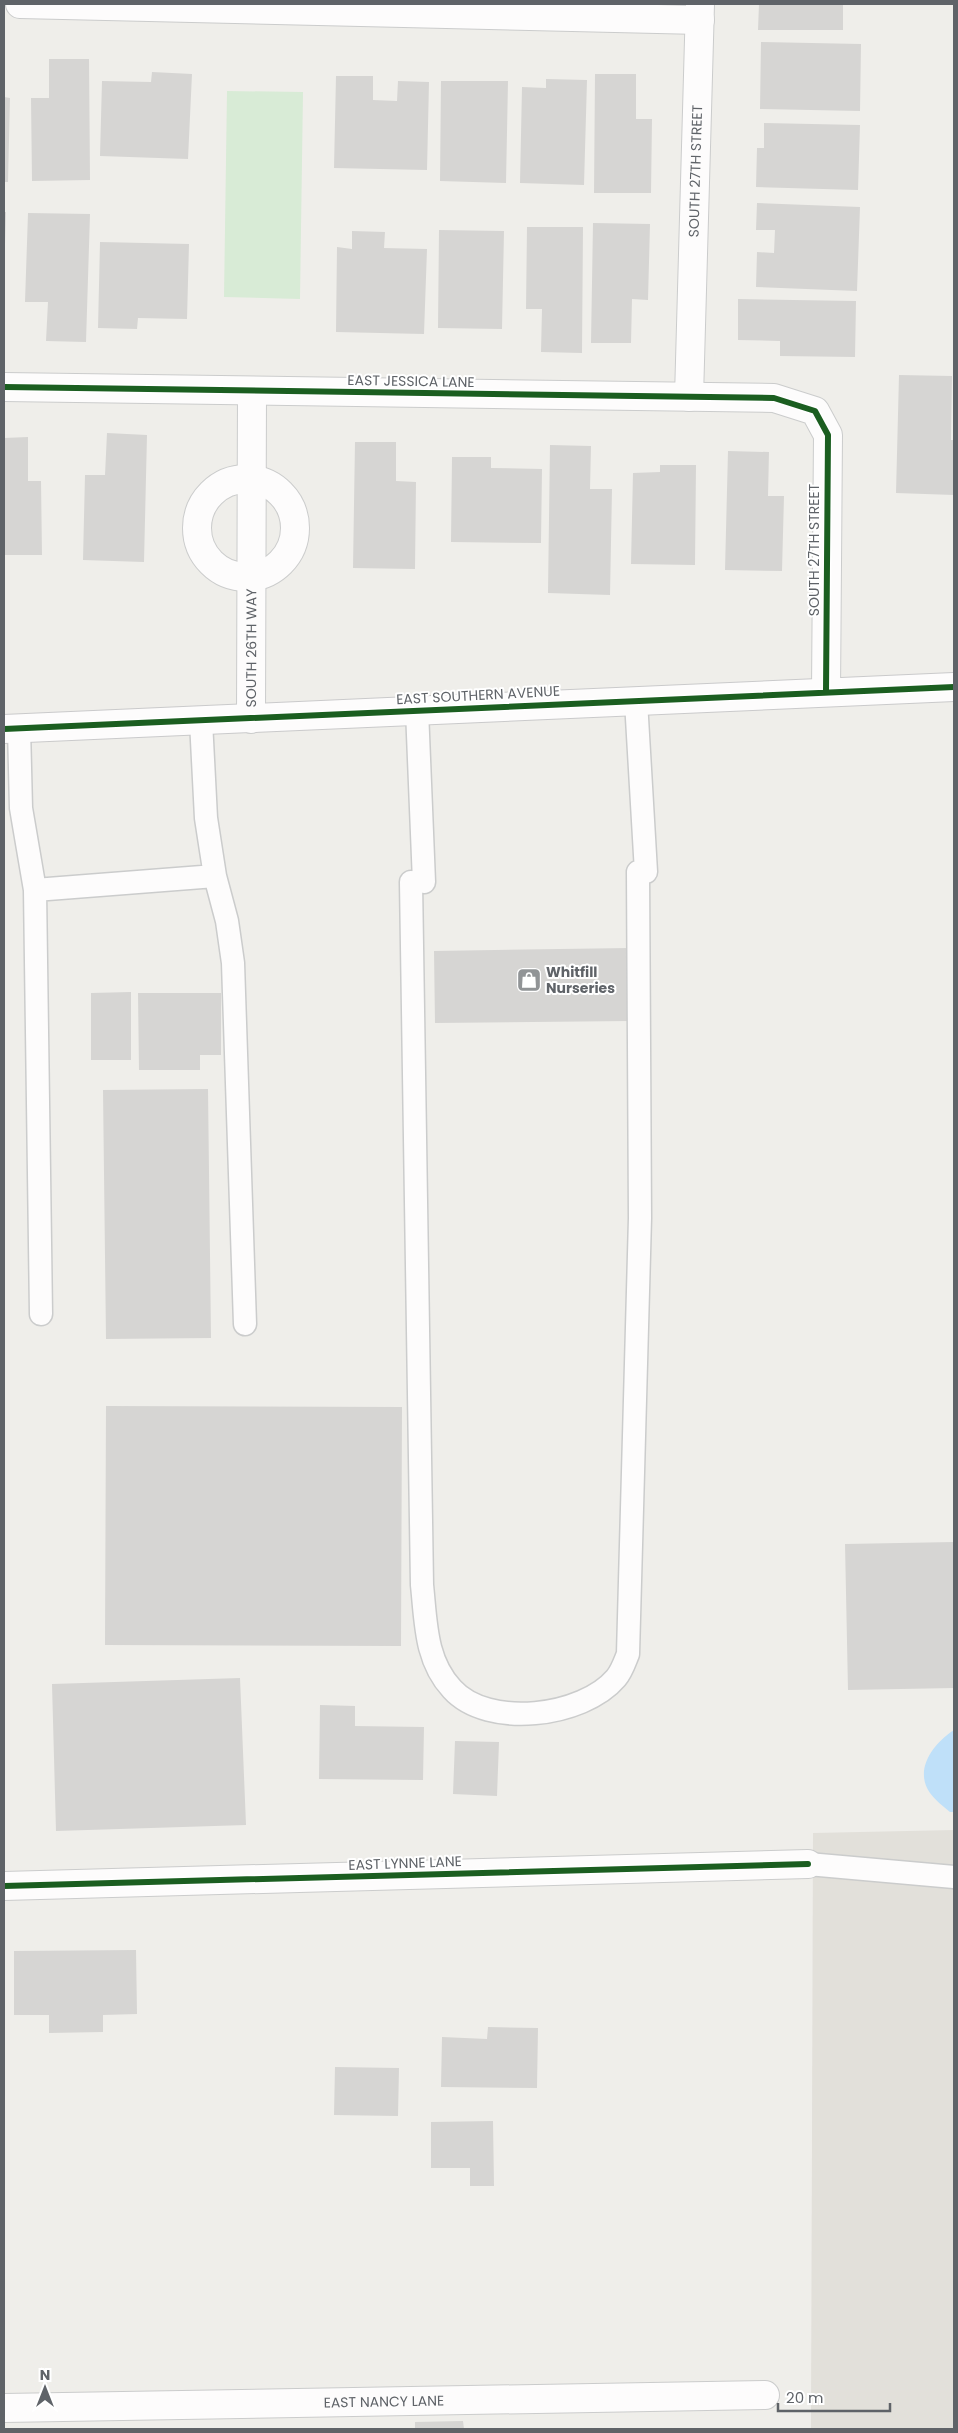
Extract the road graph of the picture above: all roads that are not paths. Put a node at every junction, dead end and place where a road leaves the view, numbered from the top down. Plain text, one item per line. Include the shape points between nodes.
1 (20, 4) edge
2 (700, 12) edge
3 (4, 386) edge
4 (252, 392) junction
5 (690, 397) junction
6 (815, 411) joint
7 (252, 479) junction
8 (252, 576) junction
9 (954, 687) edge
10 (826, 692) junction
11 (636, 701) junction
12 (417, 710) junction
13 (251, 719) junction
14 (201, 720) junction
15 (11, 728) edge
16 (215, 876) junction
17 (35, 890) junction
18 (41, 1314) dead end
19 (245, 1324) dead end
20 (808, 1864) joint
21 (954, 1877) edge
22 (4, 1886) edge
23 (765, 2395) dead end
24 (4, 2408) edge

1 - 2 street
2 - 5 street, SOUTH 27TH STREET
3 - 4 street, EAST JESSICA LANE
4 - 5 street, EAST JESSICA LANE
4 - 7 street, SOUTH 26TH WAY
5 - 6 street, EAST JESSICA LANE via 774,398
6 - 10 street, SOUTH 27TH STREET via 828,435
7 - 8 street, SOUTH 26TH WAY
7 - 8 street, SOUTH 26TH WAY via 280,492 290,505 295,520 295,536 280,563 267,572
7 - 8 street, SOUTH 26TH WAY via 235,480 214,491 200,511 197,528 207,558 220,569 235,575
8 - 13 street, SOUTH 26TH WAY
9 - 10 street, EAST SOUTHERN AVENUE
10 - 11 street, EAST SOUTHERN AVENUE
11 - 12 street, EAST SOUTHERN AVENUE
11 - 12 lane via 642,872 640,1218 628,1654 616,1678 592,1697 562,1709 529,1713 495,1712 470,1704 452,1690 435,1666 427,1639 422,1585
12 - 13 street, EAST SOUTHERN AVENUE
13 - 14 street, EAST SOUTHERN AVENUE
14 - 15 street, EAST SOUTHERN AVENUE
14 - 16 lane via 206,818
15 - 17 lane
16 - 17 lane
16 - 19 lane via 227,921 233,963
17 - 18 lane
20 - 21 lane
20 - 22 street, EAST LYNNE LANE
23 - 24 street, EAST NANCY LANE

